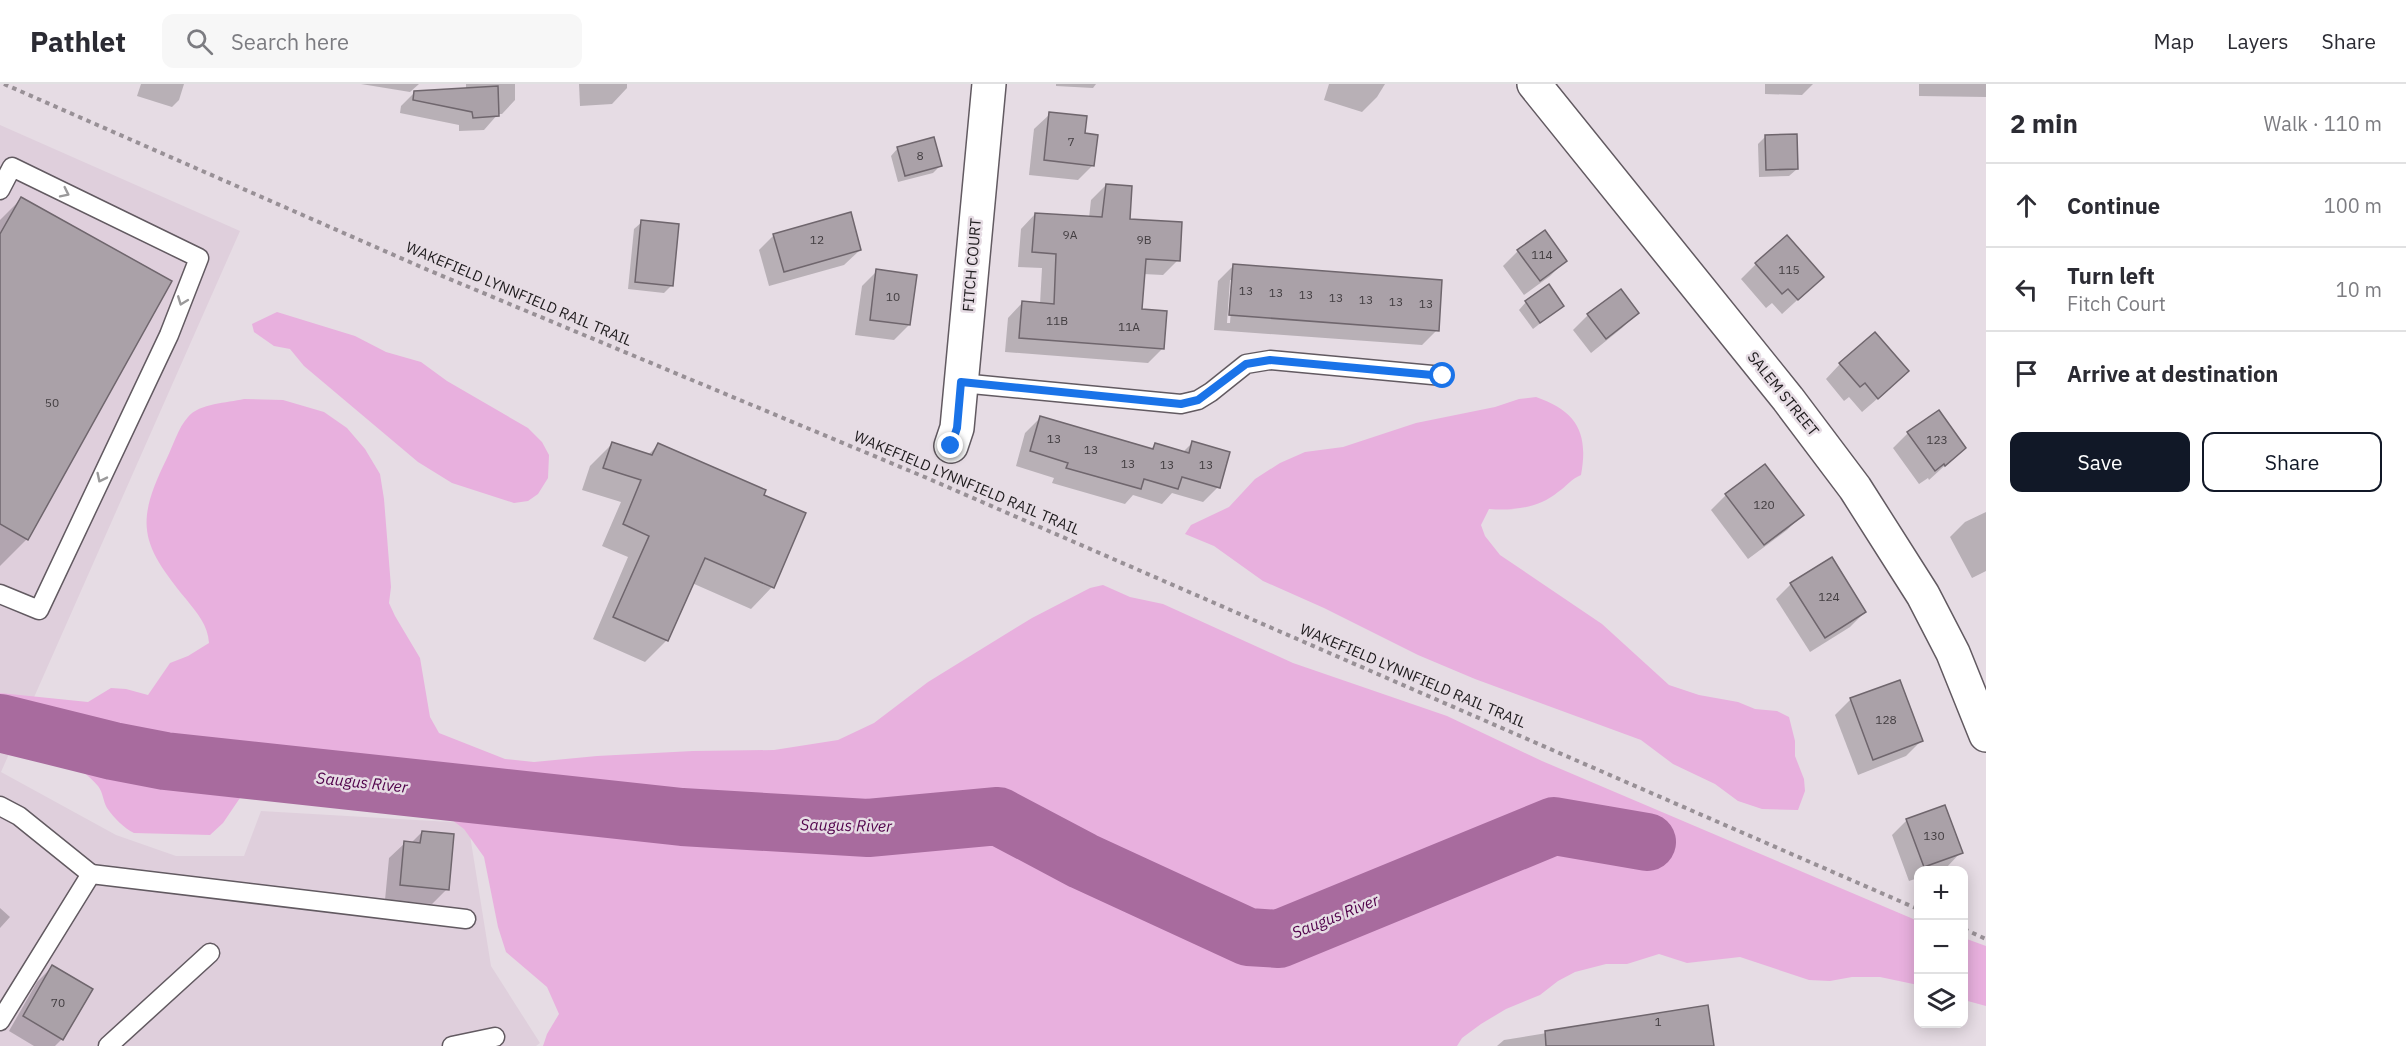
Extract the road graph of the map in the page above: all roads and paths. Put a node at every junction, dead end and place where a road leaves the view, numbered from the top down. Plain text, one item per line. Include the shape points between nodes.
1 (4, 84) edge
2 (989, 84) edge
3 (1534, 84) edge
4 (0, 190) edge
5 (1443, 376) dead end
6 (961, 382) junction
7 (951, 446) dead end
8 (0, 594) edge
9 (1986, 735) edge
10 (0, 806) edge
11 (91, 874) junction
12 (1914, 907) edge
13 (466, 919) dead end
14 (1968, 931) edge
15 (1986, 939) edge
16 (210, 953) dead end
17 (0, 1021) edge
18 (495, 1037) dead end
19 (108, 1046) edge
20 (452, 1046) edge

1 - 12 path, WAKEFIELD LYNNFIELD RAIL TRAIL via 428,270 927,478
2 - 6 main road, FITCH COURT
3 - 9 main road, SALEM STREET via 1855,488 1923,595 1953,653
4 -> 8 lane via 12,167 199,258 169,335 39,610
5 - 6 lane via 1256,361 1246,364 1198,400 1181,404
6 - 7 main road, FITCH COURT via 957,428
10 - 11 lane via 19,816
11 - 13 lane
11 - 17 lane
14 - 15 path
16 - 19 lane
18 - 20 lane

